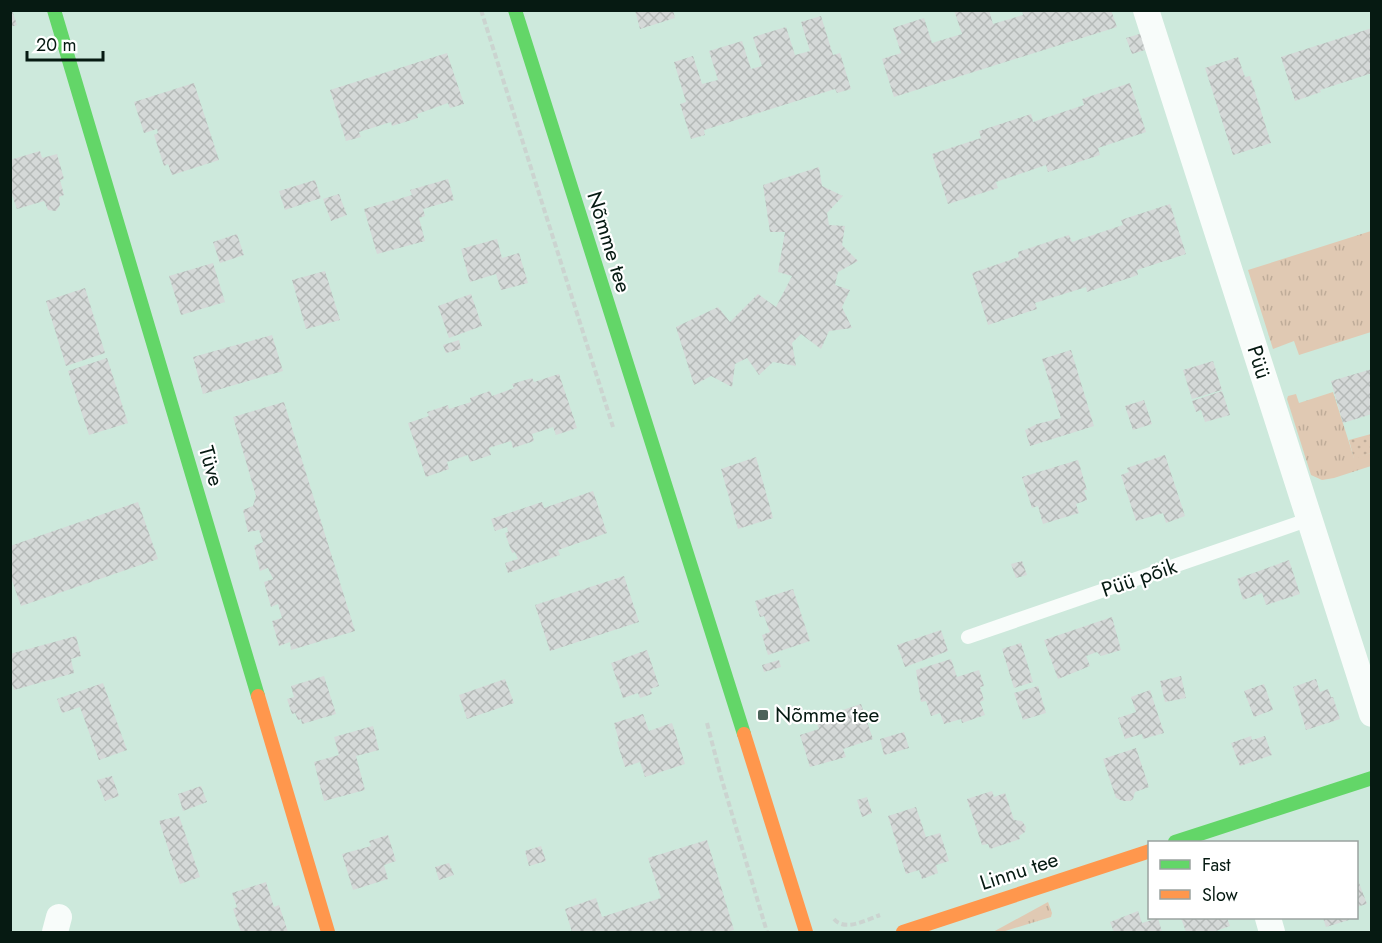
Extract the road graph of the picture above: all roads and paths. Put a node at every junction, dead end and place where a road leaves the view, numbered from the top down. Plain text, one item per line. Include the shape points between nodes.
1 (54, 10) edge
2 (481, 10) edge
3 (515, 10) edge
4 (1146, 10) edge
5 (615, 432) dead end
6 (1310, 519) junction
7 (968, 637) dead end
8 (1371, 714) edge
9 (706, 718) dead end
10 (1371, 778) edge
11 (1239, 833) edge
12 (1188, 841) edge
13 (1148, 851) edge
14 (327, 933) edge
15 (767, 933) edge
16 (806, 933) edge
17 (903, 933) edge

1 - 14 street, Tüve
2 - 5 path
3 - 16 street, Nõmme tee
4 - 6 street, Püü
6 - 7 lane, Püü põik
6 - 8 street, Püü
9 - 15 path
10 - 11 street
11 - 12 street
13 - 17 street, Linnu tee

